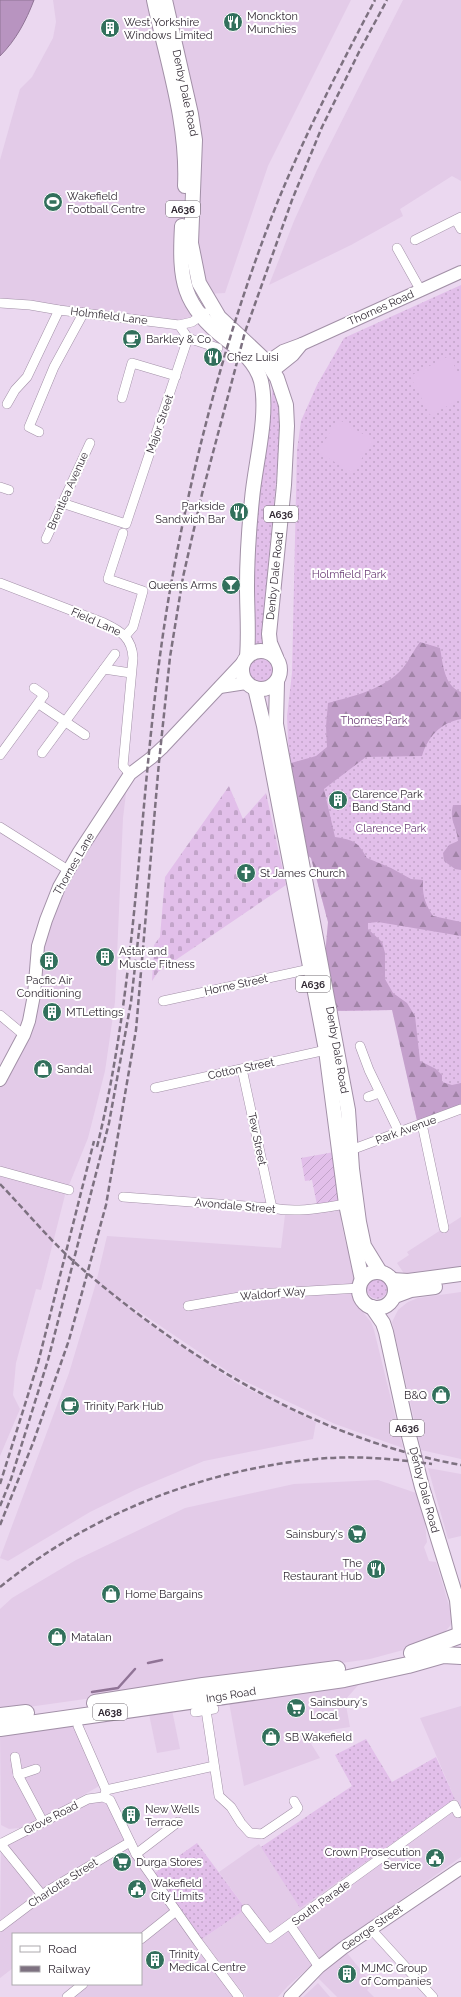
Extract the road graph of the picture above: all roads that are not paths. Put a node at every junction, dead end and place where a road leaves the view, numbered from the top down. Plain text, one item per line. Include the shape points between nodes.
1 (154, 0) edge
2 (164, 0) edge
3 (459, 218) edge
4 (461, 229) edge
5 (415, 240) dead end
6 (397, 248) dead end
7 (192, 252) junction
8 (461, 272) edge
9 (421, 290) junction
10 (0, 303) edge
11 (212, 306) junction
12 (59, 310) junction
13 (84, 312) junction
14 (201, 316) junction
15 (179, 325) junction
16 (188, 338) junction
17 (218, 348) dead end
18 (266, 369) junction
19 (176, 376) junction
20 (122, 398) dead end
21 (7, 404) dead end
22 (39, 432) dead end
23 (90, 443) dead end
24 (62, 503) junction
25 (122, 533) dead end
26 (46, 539) dead end
27 (0, 583) edge
28 (126, 635) junction
29 (115, 654) dead end
30 (276, 657) junction
31 (245, 659) junction
32 (104, 669) junction
33 (131, 673) junction
34 (278, 682) junction
35 (251, 686) junction
36 (220, 687) junction
37 (34, 688) dead end
38 (42, 706) dead end
39 (65, 721) junction
40 (86, 735) dead end
41 (42, 753) dead end
42 (0, 754) edge
43 (130, 774) junction
44 (0, 827) edge
45 (68, 870) junction
46 (310, 968) junction
47 (163, 1001) dead end
48 (0, 1015) edge
49 (24, 1035) junction
50 (326, 1050) junction
51 (364, 1050) dead end
52 (242, 1069) junction
53 (0, 1080) edge
54 (155, 1088) dead end
55 (379, 1093) junction
56 (368, 1097) dead end
57 (461, 1109) edge
58 (422, 1124) junction
59 (399, 1132) junction
60 (350, 1150) junction
61 (0, 1171) edge
62 (69, 1190) dead end
63 (123, 1197) dead end
64 (346, 1204) junction
65 (272, 1208) junction
66 (444, 1228) dead end
67 (380, 1272) junction
68 (461, 1274) edge
69 (392, 1280) junction
70 (461, 1283) edge
71 (361, 1284) junction
72 (392, 1299) junction
73 (188, 1306) dead end
74 (372, 1307) junction
75 (386, 1332) junction
76 (459, 1602) edge
77 (460, 1633) edge
78 (461, 1655) edge
79 (231, 1682) junction
80 (265, 1689) junction
81 (213, 1705) junction
82 (195, 1712) dead end
83 (0, 1716) edge
84 (78, 1726) dead end
85 (0, 1728) edge
86 (15, 1757) dead end
87 (214, 1766) junction
88 (36, 1769) dead end
89 (18, 1775) junction
90 (105, 1794) junction
91 (294, 1801) dead end
92 (458, 1813) dead end
93 (43, 1822) junction
94 (178, 1822) dead end
95 (130, 1842) junction
96 (0, 1843) edge
97 (136, 1854) junction
98 (461, 1868) edge
99 (42, 1895) junction
100 (246, 1909) dead end
101 (176, 1911) junction
102 (290, 1925) junction
103 (0, 1927) edge
104 (370, 1928) junction
105 (142, 1938) edge
106 (319, 1967) junction
107 (82, 1985) edge
108 (70, 1994) edge
109 (239, 1997) edge
110 (290, 1997) edge
111 (433, 1997) edge

1 - 14 main road, Denby Dale Road / A636 via 178,100 184,142 185,183 180,261 186,291
2 - 7 main road, Denby Dale Road / A636 via 195,140
3 - 4 street
3 - 5 street
6 - 9 street
7 - 11 main road, Denby Dale Road / A636 via 199,283
7 - 14 main road, A636 via 191,279 201,305
8 - 9 street, Thornes Road
9 - 18 street, Thornes Road via 302,344 293,355
10 - 12 street, Holmfield Lane
11 - 14 street, Holmfield Lane
11 - 18 main road, Denby Dale Road / A636
12 - 13 street, Holmfield Lane
12 - 21 street via 27,376
13 - 15 street, Holmfield Lane
13 - 22 street via 54,367 29,427
14 - 15 street, Holmfield Lane
14 - 18 main road, Denby Dale Road / A636 via 213,330
15 - 16 street
16 - 17 street
16 - 19 street, Major Street
18 - 30 main road, Denby Dale Road / A636 via 280,385 286,405 288,426 269,634
18 - 31 main road, Denby Dale Road / A636 via 270,389 264,408 252,499 247,587 249,636
19 - 20 street via 132,363
19 - 24 street, Major Street via 126,524
23 - 24 street, Brentlea Avenue
24 - 26 street, Brentlea Avenue
25 - 28 street via 108,579 143,591 134,627
27 - 28 street, Field Lane via 104,623
28 - 33 street, Field Lane via 132,649
29 - 32 street
30 - 31 main road via 271,653 262,652
30 - 34 main road, A636 via 280,663 281,674
31 - 35 main road, A636 via 241,669
31 - 36 street, Thornes Lane
32 - 33 street
32 - 39 street
33 - 43 street, Field Lane via 123,766
34 - 35 main road via 265,689
34 - 60 main road, Denby Dale Road / A636 via 276,724 348,1110
35 - 36 street
35 - 46 main road, Denby Dale Road / A636 via 264,726
36 - 43 street, Thornes Lane via 152,758
37 - 42 street via 44,695
38 - 39 street
39 - 40 street
39 - 41 street
43 - 45 street, Thornes Lane
44 - 45 street
45 - 49 street, Thornes Lane via 52,903 42,933 36,961 34,995
46 - 47 street, Horne Street
46 - 50 main road, Denby Dale Road / A636
48 - 49 street
49 - 53 street, Thornes Lane
50 - 52 street, Cotton Street
50 - 64 main road, Denby Dale Road / A636
51 - 55 street via 373,1069
52 - 54 street, Cotton Street
52 - 65 street, Tew Street
55 - 56 street
55 - 59 street
57 - 58 street, Park Avenue
58 - 59 street, Park Avenue
58 - 66 street
59 - 60 street, Park Avenue
60 - 67 main road, Denby Dale Road / A636 via 364,1246
61 - 62 street
63 - 65 street, Avondale Street
64 - 65 street, Avondale Street via 300,1211
64 - 71 main road, Denby Dale Road / A636
67 - 69 main road, A636
67 - 71 main road via 370,1273
68 - 69 main road
69 - 72 main road, A636 via 396,1290
70 - 72 main road via 411,1290
71 - 73 street, Waldorf Way via 257,1294
71 - 74 main road, A636 via 362,1299
72 - 74 main road via 382,1307
72 - 75 main road, Denby Dale Road / A636
74 - 75 main road, Denby Dale Road / A636
75 - 76 main road, Denby Dale Road / A636 via 422,1487
76 - 77 main road, Denby Dale Road / A636
77 - 78 highway, A638 via 457,1647
77 - 79 highway, Ings Road / A638 via 424,1650 376,1663
78 - 80 highway, Ings Road / A638 via 443,1655 365,1675
79 - 80 highway via 240,1688
79 - 81 highway
79 - 83 highway, Ings Road / A638
80 - 81 highway, Ings Road / A638
81 - 82 street
81 - 85 highway, Ings Road / A638
81 - 87 street
84 - 90 street
86 - 89 street
87 - 90 street, Grove Road
87 - 91 street via 219,1796 231,1807 241,1823 256,1835 268,1831 296,1811 298,1808
88 - 89 street
89 - 93 street
90 - 93 street, Grove Road via 88,1799
90 - 95 street via 113,1805
92 - 102 street, South Parade via 454,1805
93 - 96 street, Grove Road
94 - 97 street
95 - 97 street
95 - 99 street, Charlotte Street
96 - 99 street
97 - 101 street
98 - 104 street, George Street
99 - 103 street, Charlotte Street
100 - 102 street, South Parade via 270,1939
101 - 105 street
101 - 109 street
102 - 106 street
104 - 106 street, George Street
104 - 111 street
106 - 110 street, George Street
107 - 108 street

